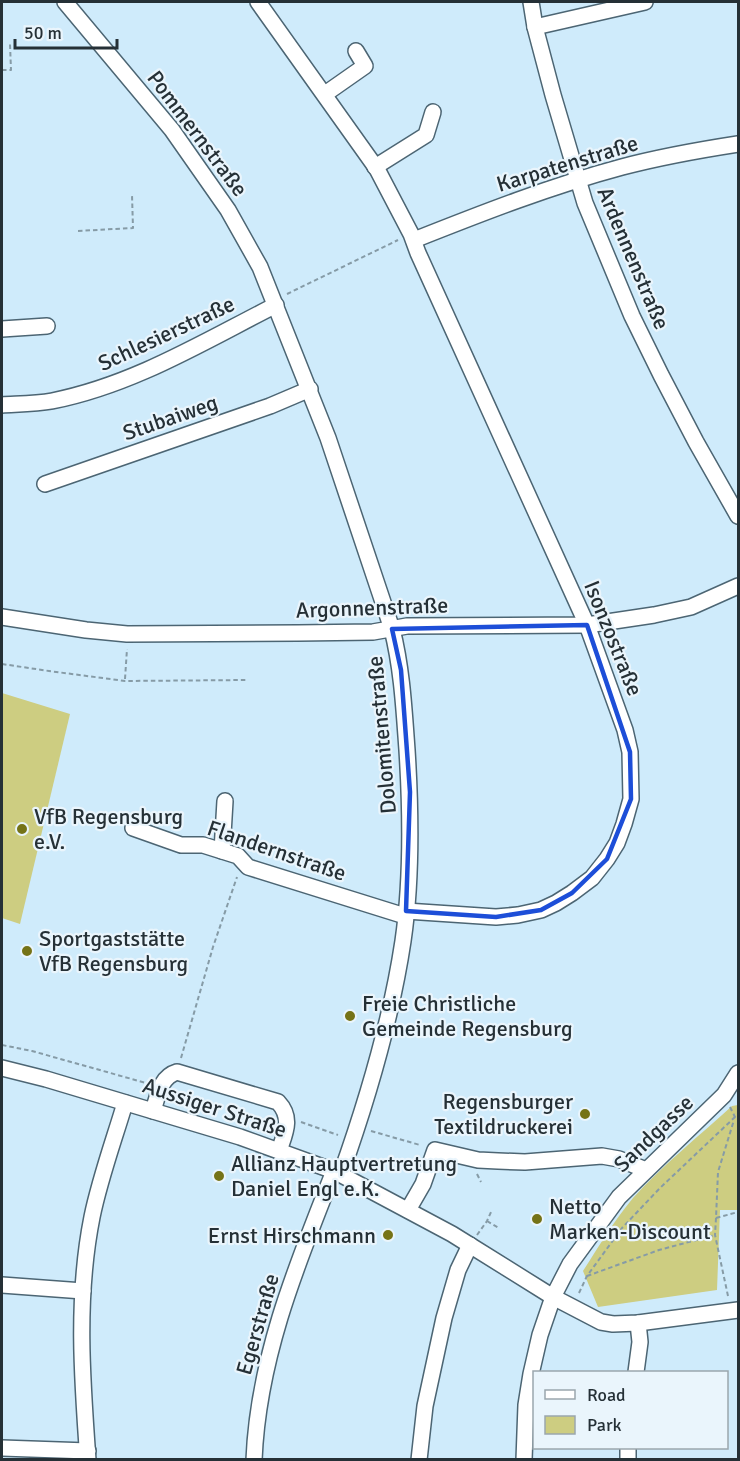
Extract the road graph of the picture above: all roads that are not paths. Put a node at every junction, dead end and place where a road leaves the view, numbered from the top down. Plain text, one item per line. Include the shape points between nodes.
1 (64, 2) edge
2 (258, 2) edge
3 (531, 2) edge
4 (645, 2) edge
5 (535, 27) junction
6 (356, 51) dead end
7 (325, 94) junction
8 (433, 112) dead end
9 (738, 144) edge
10 (375, 167) junction
11 (578, 181) junction
12 (409, 238) junction
13 (275, 302) junction
14 (47, 326) dead end
15 (2, 329) edge
16 (310, 389) junction
17 (2, 405) edge
18 (45, 484) dead end
19 (738, 516) edge
20 (738, 586) edge
21 (2, 617) edge
22 (587, 625) junction
23 (392, 629) junction
24 (225, 801) dead end
25 (133, 828) dead end
26 (222, 851) junction
27 (406, 914) junction
28 (2, 1068) edge
29 (738, 1073) edge
30 (731, 1095) edge
31 (125, 1102) junction
32 (153, 1111) junction
33 (279, 1151) junction
34 (646, 1170) junction
35 (338, 1172) junction
36 (408, 1210) junction
37 (470, 1245) junction
38 (2, 1285) edge
39 (83, 1291) junction
40 (554, 1297) junction
41 (734, 1310) edge
42 (638, 1323) junction
43 (636, 1371) edge
44 (2, 1448) edge
45 (88, 1455) edge
46 (254, 1460) edge
47 (419, 1460) edge
48 (524, 1460) edge

1 - 13 street, Pommernstraße via 172,130 209,182 244,236
2 - 7 street, Isonzostraße
3 - 5 street, Ardennenstraße
4 - 5 street
5 - 11 street, Ardennenstraße
6 - 7 street via 365,66
7 - 10 street, Isonzostraße
8 - 10 street via 426,135
9 - 11 street, Karpatenstraße via 648,161
10 - 12 street, Isonzostraße
11 - 12 street, Karpatenstraße
11 - 19 street, Ardennenstraße via 604,251 656,365
12 - 22 street, Isonzostraße
13 - 16 street, Dolomitenstraße
13 - 17 street, Schlesierstraße via 157,366 104,387 52,401
14 - 15 street
16 - 18 street, Stubaiweg
16 - 23 street, Dolomitenstraße
20 - 22 street, Argonnenstraße via 691,607
21 - 23 street, Argonnenstraße via 127,634
22 - 23 street, Argonnenstraße
22 - 27 street, Isonzostraße via 630,752 631,799 607,859 592,878 541,910 496,917
23 - 27 street, Dolomitenstraße via 401,670 410,792
24 - 26 street
25 - 26 street, Flandernstraße via 180,845 203,845
26 - 27 street, Flandernstraße via 238,856 248,867
27 - 35 street, Dolomitenstraße via 381,1052 356,1133
28 - 31 street, Aussiger Straße
29 - 30 street, Sandgasse
30 - 34 street, Sandgasse
31 - 32 street, Aussiger Straße
31 - 39 street via 92,1217
32 - 33 street, Aussiger Straße
32 - 33 street via 164,1080 177,1072 278,1102 287,1117
33 - 35 street, Aussiger Straße
34 - 36 street via 602,1156 498,1161 435,1149 423,1184
34 - 40 street, Sandgasse via 607,1212 570,1264
35 - 36 street, Aussiger Straße
35 - 46 street, Egerstraße via 303,1248 276,1329 259,1401
36 - 37 street, Aussiger Straße
37 - 40 street, Aussiger Straße
37 - 47 street via 444,1318 425,1406
38 - 39 street
39 - 45 street via 82,1360
40 - 42 street, Aussiger Straße via 601,1322
40 - 48 street, Sandgasse via 531,1374
41 - 42 street, Aussiger Straße
42 - 43 street
44 - 45 street

